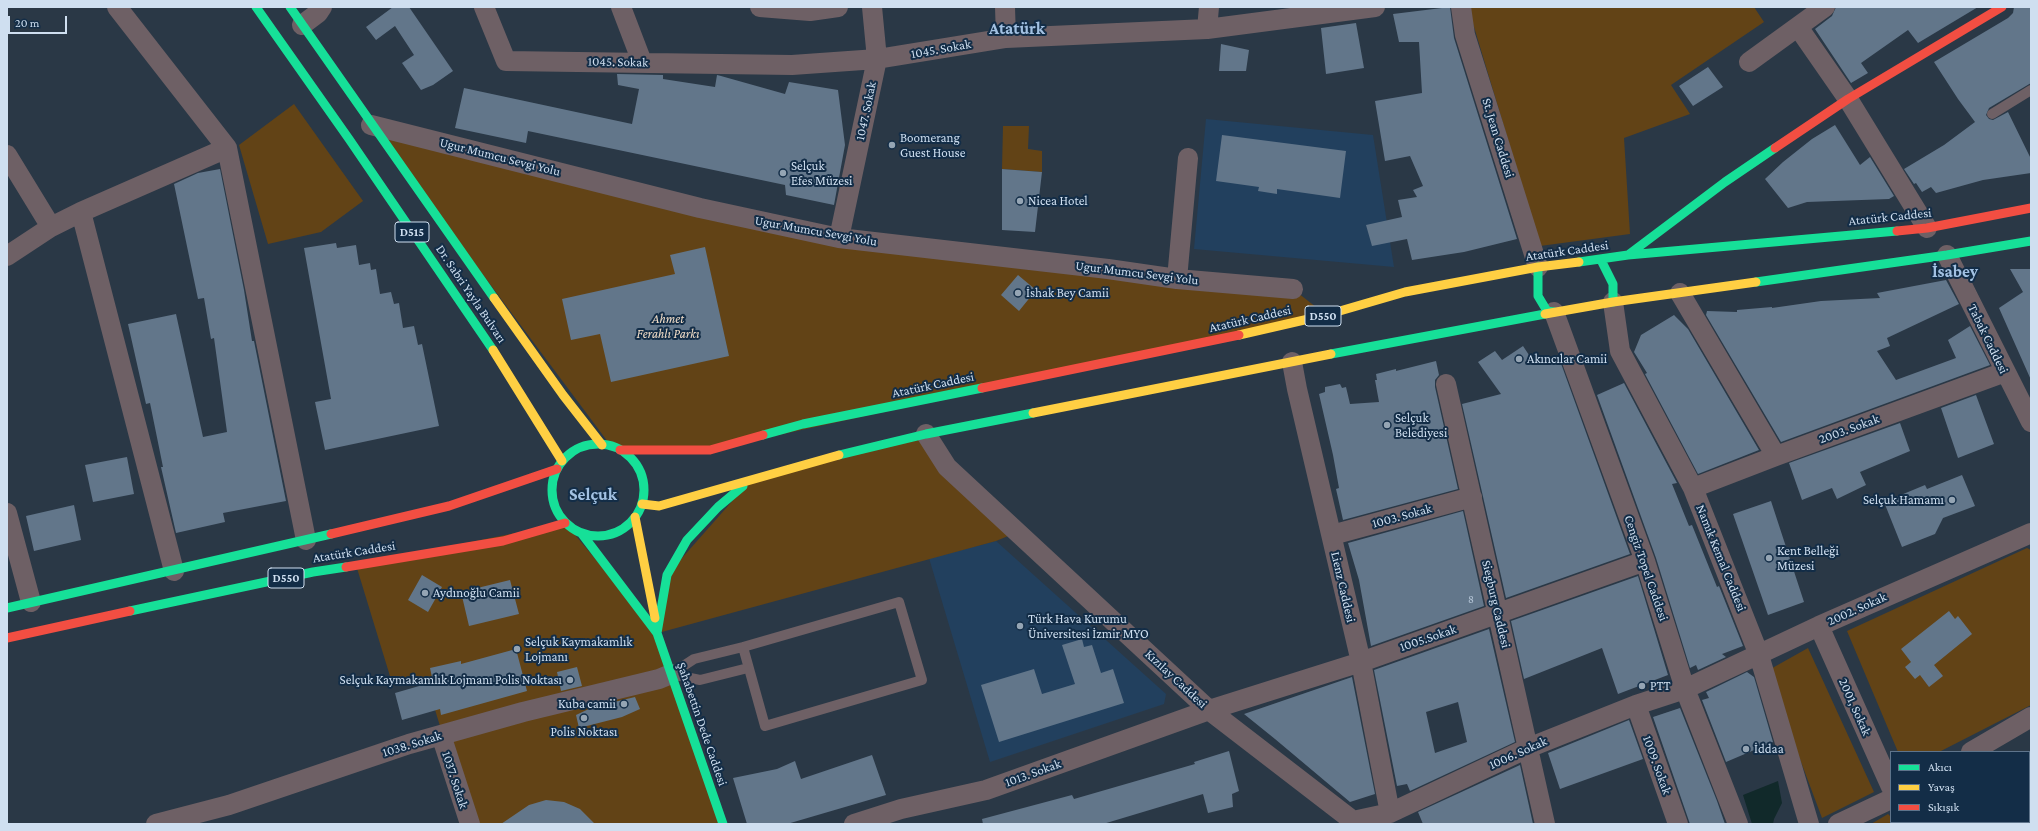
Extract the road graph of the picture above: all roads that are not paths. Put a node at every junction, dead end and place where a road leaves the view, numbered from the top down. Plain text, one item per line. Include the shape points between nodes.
1 (117, 7) edge
2 (256, 7) edge
3 (290, 7) edge
4 (322, 7) edge
5 (484, 7) edge
6 (621, 7) edge
7 (760, 7) edge
8 (838, 7) edge
9 (872, 7) edge
10 (1006, 7) edge
11 (1209, 7) edge
12 (1375, 7) edge
13 (1461, 7) edge
14 (1825, 7) edge
15 (2002, 7) edge
16 (1346, 9) edge
17 (1981, 12) edge
18 (302, 25) junction
19 (1798, 27) junction
20 (1207, 29) junction
21 (1006, 38) junction
22 (877, 59) junction
23 (642, 62) junction
24 (1749, 62) dead end
25 (2031, 90) edge
26 (1848, 99) junction
27 (1992, 114) dead end
28 (371, 125) junction
29 (227, 148) junction
30 (7, 156) edge
31 (1188, 158) dead end
32 (2031, 208) edge
33 (81, 212) junction
34 (51, 227) junction
35 (1927, 228) junction
36 (839, 238) junction
37 (2031, 241) edge
38 (1947, 255) junction
39 (7, 256) edge
40 (1628, 256) junction
41 (1601, 260) junction
42 (1538, 267) junction
43 (1177, 279) junction
44 (1293, 289) dead end
45 (1680, 293) junction
46 (1613, 302) junction
47 (1554, 312) junction
48 (1292, 362) junction
49 (2005, 372) junction
50 (1446, 384) dead end
51 (2031, 422) edge
52 (926, 434) junction
53 (602, 445) junction
54 (620, 450) junction
55 (1776, 456) junction
56 (559, 465) junction
57 (750, 481) junction
58 (1693, 488) junction
59 (1472, 497) junction
60 (642, 504) junction
61 (7, 513) edge
62 (635, 518) junction
63 (565, 523) junction
64 (2031, 533) edge
65 (582, 534) junction
66 (1332, 535) junction
67 (306, 540) junction
68 (1645, 561) junction
69 (174, 571) junction
70 (31, 602) junction
71 (7, 608) edge
72 (1499, 614) junction
73 (1819, 626) junction
74 (657, 633) junction
75 (7, 638) edge
76 (743, 647) junction
77 (1759, 655) junction
78 (1361, 662) junction
79 (748, 668) junction
80 (671, 674) junction
81 (1685, 689) junction
82 (1636, 706) junction
83 (1209, 710) junction
84 (2031, 717) edge
85 (441, 735) junction
86 (1528, 748) junction
87 (1973, 751) edge
88 (1890, 785) edge
89 (1890, 798) edge
90 (1390, 813) junction
91 (903, 817) edge
92 (1353, 823) edge
93 (156, 824) edge
94 (470, 824) edge
95 (723, 824) edge
96 (854, 824) edge
97 (1545, 824) edge
98 (1678, 824) edge
99 (1738, 824) edge
100 (1809, 824) edge
101 (1838, 824) edge

1 - 29 street
2 - 56 main road, Dr. Sabri Yayla Bulvarı / D515 via 505,368
3 - 18 main road, Dr. Sabri Yayla Bulvarı / D515
4 - 18 street
5 - 23 street, 1045. Sokak via 506,61
6 - 23 street
7 - 8 street via 810,11
9 - 22 street, 1047. Sokak
10 - 21 street
11 - 20 street
12 - 16 street, 1045. Sokak
13 - 42 street, St. Jean Caddesi via 1465,35
14 - 19 street
15 - 17 main road
16 - 20 street, 1045. Sokak
17 - 26 main road
18 - 28 main road, Dr. Sabri Yayla Bulvarı / D515
19 - 24 street
19 - 26 street
20 - 21 street, 1045. Sokak
21 - 22 street, 1045. Sokak
22 - 23 street, 1045. Sokak via 792,65
22 - 36 street, 1047. Sokak
25 - 27 lane
26 - 35 street
26 - 40 main road via 1725,182
28 - 36 street, Ugur Mumcu Sevgi Yolu via 700,208
28 - 53 main road, Dr. Sabri Yayla Bulvarı / D515 via 563,395
29 - 33 street
29 - 67 street
30 - 34 street
31 - 43 street
32 - 35 main road, Atatürk Caddesi / D550
33 - 34 street
33 - 69 street
34 - 39 street
35 - 40 main road, Atatürk Caddesi / D550
36 - 43 street, Ugur Mumcu Sevgi Yolu via 1108,268
37 - 38 main road
38 - 45 main road
38 - 49 street, Tabak Caddesi
40 - 41 main road, Atatürk Caddesi / D550
41 - 42 main road, Atatürk Caddesi / D550
41 - 46 main road via 1613,279
42 - 47 main road via 1536,292 1539,302 1547,311
42 - 54 main road, Atatürk Caddesi / D550 via 1405,292 1326,315 1218,340 803,424 710,450
43 - 44 street, Ugur Mumcu Sevgi Yolu
45 - 46 main road
45 - 55 street
46 - 47 main road
46 - 58 street, Namık Kemal Caddesi via 1620,351
47 - 48 main road
47 - 68 street, Cengiz Topel Caddesi
48 - 52 main road
48 - 66 street, Lienz Caddesi
49 - 51 street, Tabak Caddesi
49 - 55 street, 2003. Sokak
50 - 59 street, Siegburg Caddesi
52 - 57 main road
52 - 83 street, Kızılay Caddesi via 947,467
53 - 54 main road
53 - 56 main road via 580,448
54 - 60 main road via 632,460 640,473 644,488
55 - 58 street, 2003. Sokak
56 - 63 main road via 552,483 552,497
56 - 67 main road, Atatürk Caddesi / D550 via 448,506
57 - 60 main road via 660,506
57 - 74 main road via 718,507 688,540 667,574
58 - 77 street, Namık Kemal Caddesi
59 - 66 street, 1003. Sokak
59 - 72 street, Siegburg Caddesi
60 - 62 main road
61 - 70 street
62 - 65 main road via 624,528 611,534
62 - 74 main road
63 - 65 main road
63 - 75 main road, Atatürk Caddesi / D550 via 503,541 313,572
64 - 73 street, 2002. Sokak
65 - 74 main road
66 - 78 street, Lienz Caddesi
67 - 69 main road, Atatürk Caddesi / D550
68 - 72 street, 1005.Sokak
68 - 81 street, Cengiz Topel Caddesi
69 - 70 main road, Atatürk Caddesi / D550
70 - 71 main road, Atatürk Caddesi / D550
72 - 78 street, 1005.Sokak
72 - 86 street, Siegburg Caddesi
73 - 77 street, 2002. Sokak
73 - 88 street, 2001, Sokak
74 - 80 main road, Şahabettin Dede Caddesi
76 - 79 lane
76 - 79 lane via 899,602 922,680 765,726
76 - 80 lane via 694,659
77 - 81 street, 2002. Sokak
77 - 100 street, Namık Kemal Caddesi
78 - 83 street, 1005.Sokak
78 - 90 street, Lienz Caddesi
79 - 80 lane via 700,680
80 - 85 street, 1038. Sokak
80 - 95 main road, Şahabettin Dede Caddesi
81 - 82 street, 1006. Sokak
81 - 99 street, Cengiz Topel Caddesi
82 - 86 street, 1006. Sokak
82 - 98 street, 1009. Sokak
83 - 91 street, 1013. Sokak
83 - 92 street, Kızılay Caddesi
84 - 87 street
85 - 93 street, 1038. Sokak via 229,805
85 - 94 street, 1037. Sokak
86 - 90 street, 1006. Sokak
86 - 97 street, Siegburg Caddesi
89 - 101 street
90 - 92 street, 1006. Sokak
91 - 96 street, 1013. Sokak

